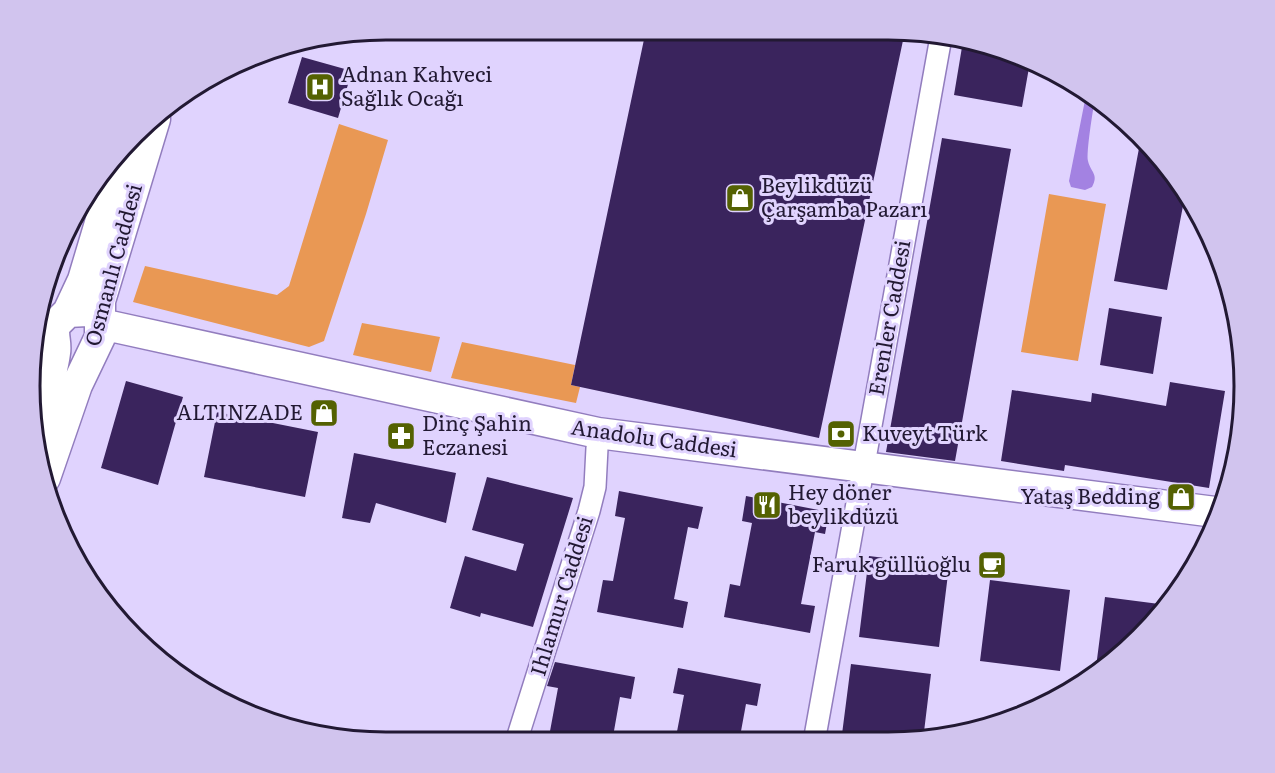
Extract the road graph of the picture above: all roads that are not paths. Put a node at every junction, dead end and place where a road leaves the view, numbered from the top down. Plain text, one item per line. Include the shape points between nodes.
1 (940, 44) edge
2 (151, 133) edge
3 (115, 172) edge
4 (58, 313) edge
5 (98, 334) junction
6 (47, 342) edge
7 (41, 407) edge
8 (597, 440) junction
9 (49, 465) edge
10 (863, 475) junction
11 (1211, 512) edge
12 (1205, 525) edge
13 (519, 732) edge
14 (816, 732) edge

1 - 10 street, Erenler Caddesi
2 - 5 main road, Osmanlı Caddesi via 100,301
3 - 4 main road, Osmanlı Caddesi via 83,280
4 - 5 main road via 86,311
4 - 6 main road, Osmanlı Caddesi via 54,339
5 - 6 main road via 88,354 74,356
5 - 8 main road, Anadolu Caddesi via 324,382 497,429
5 - 9 main road, Osmanlı Caddesi
6 - 7 main road, Osmanlı Caddesi via 51,375
8 - 10 main road, Anadolu Caddesi
8 - 13 street, Ihlamur Caddesi via 595,487 589,511
10 - 11 main road, Anadolu Caddesi
10 - 12 main road, Anadolu Caddesi
10 - 14 street, Erenler Caddesi

